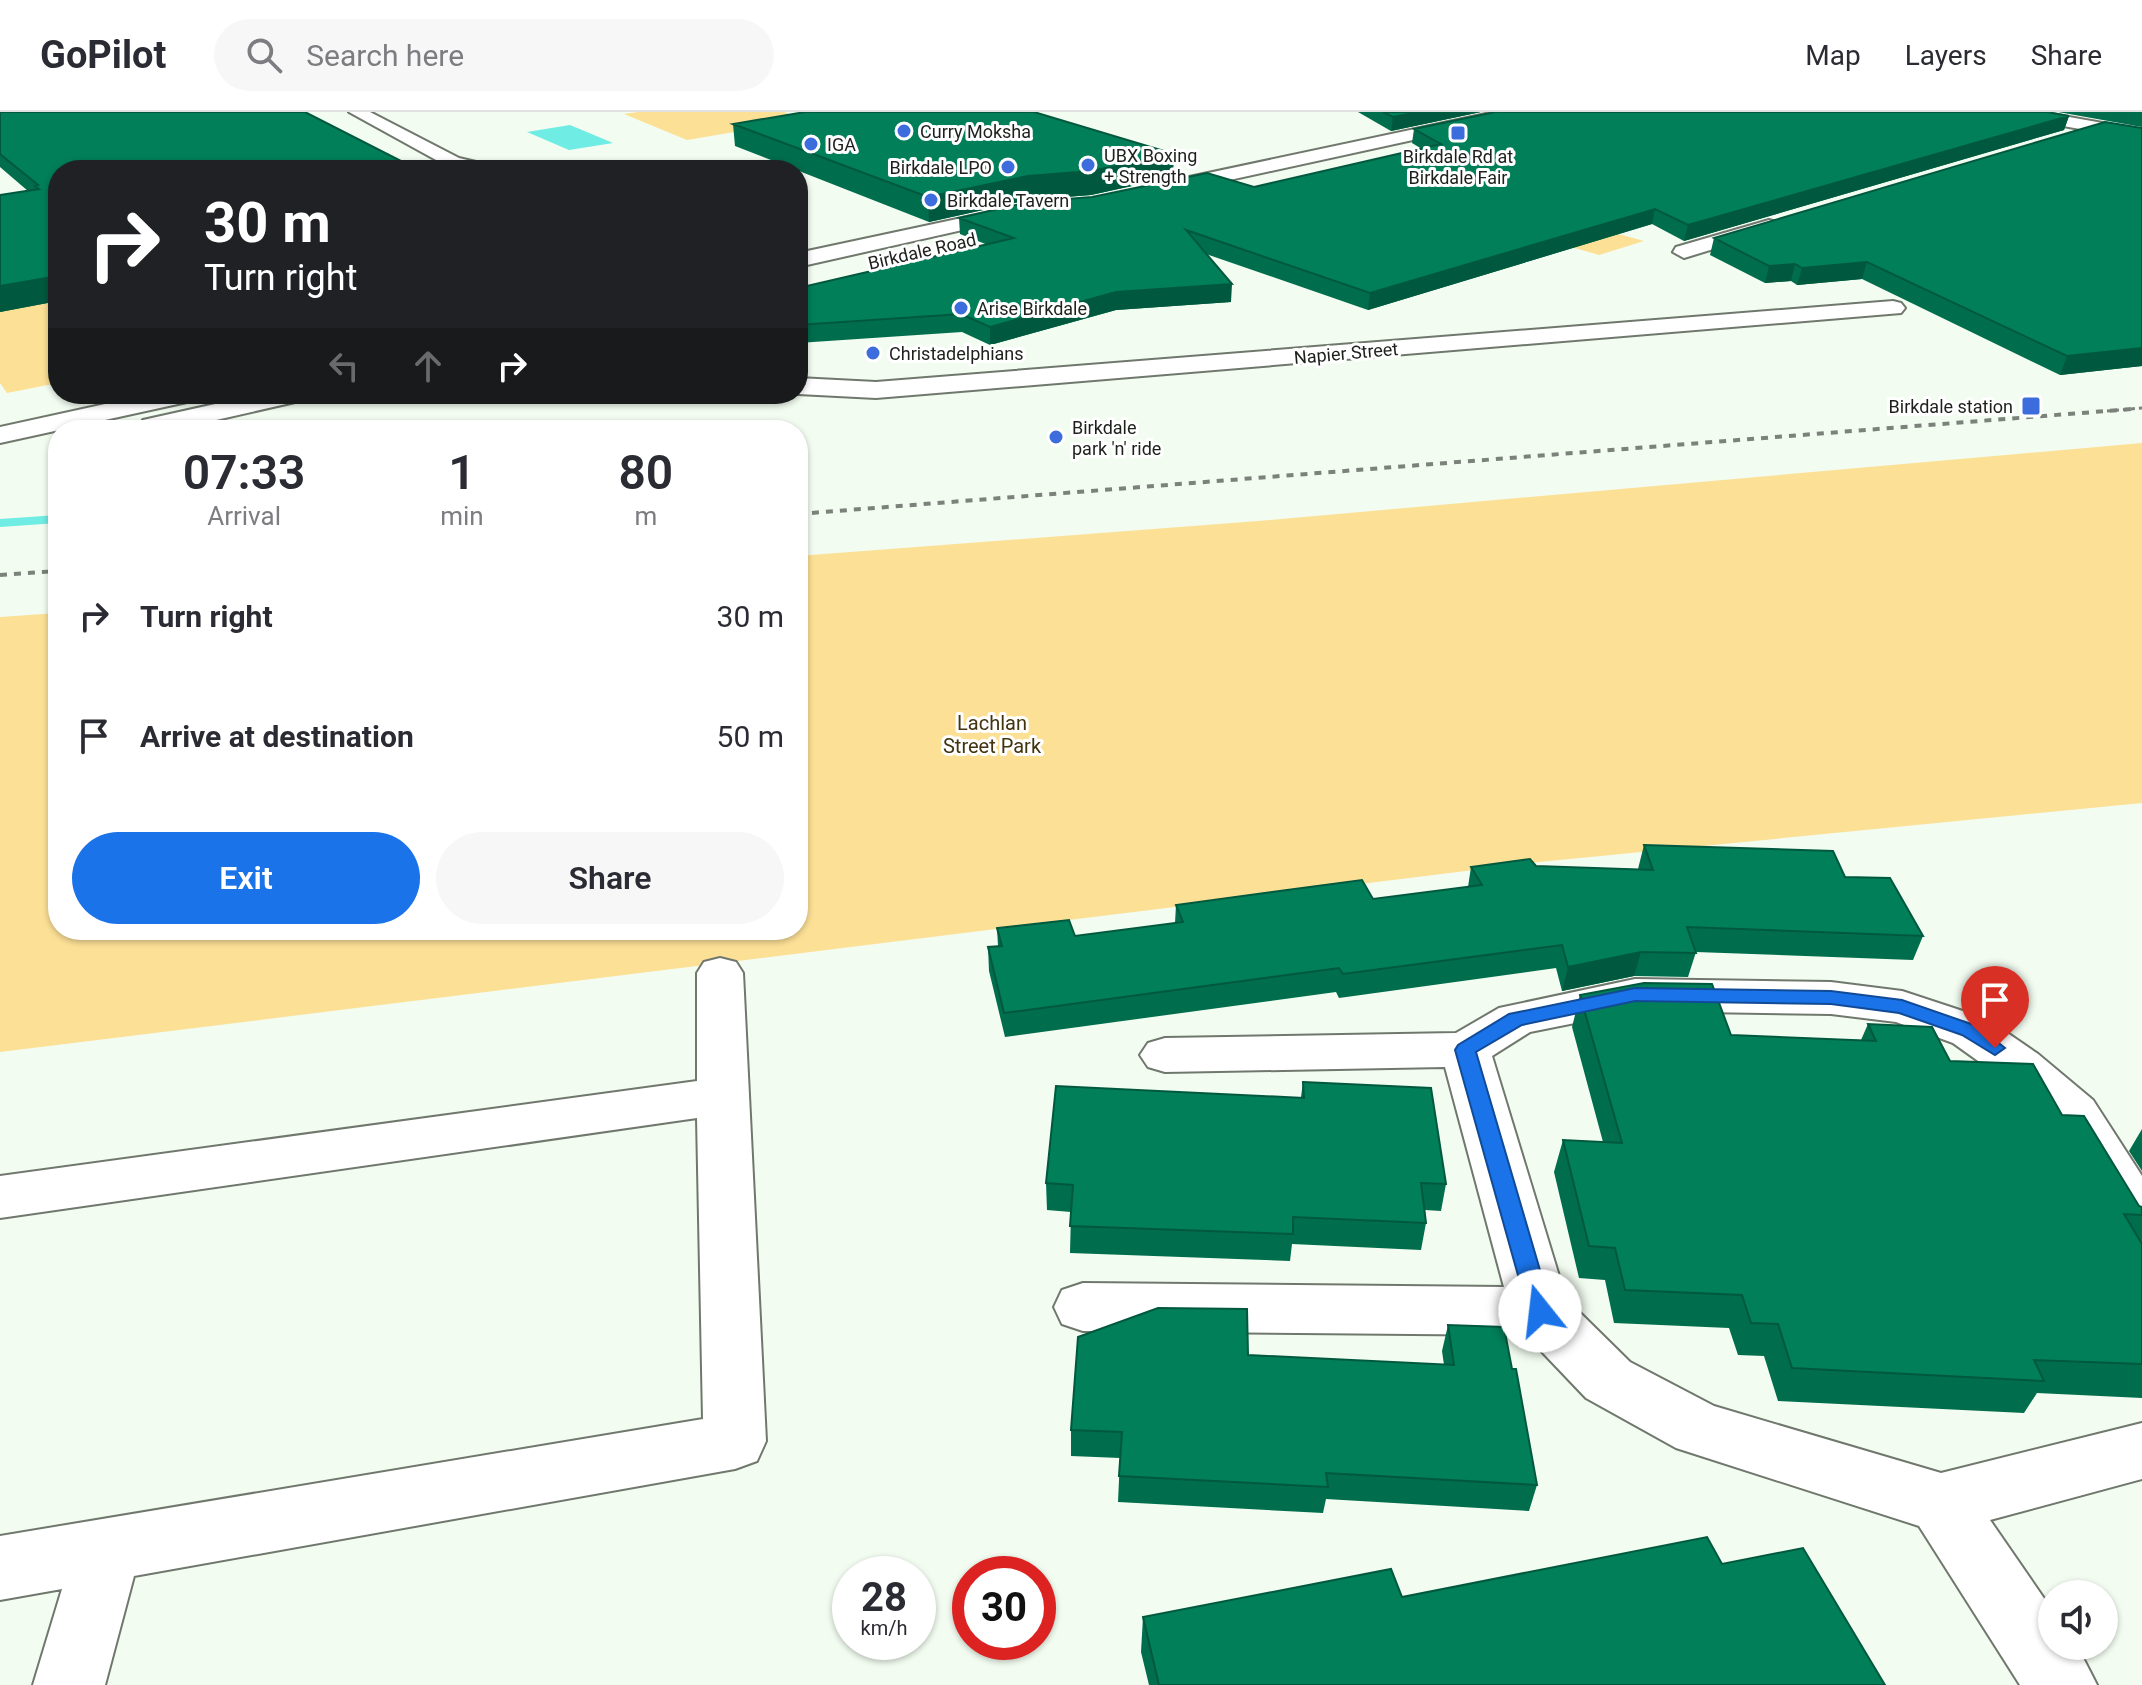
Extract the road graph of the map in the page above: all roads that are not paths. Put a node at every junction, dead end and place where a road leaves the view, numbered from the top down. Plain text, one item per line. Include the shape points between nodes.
1 (357, 112) edge
2 (1465, 112) edge
3 (1518, 112) edge
4 (2013, 112) edge
5 (2097, 128) junction
6 (2142, 135) edge
7 (2053, 141) edge
8 (1313, 154) junction
9 (446, 160) edge
10 (1147, 192) edge
11 (1787, 221) edge
12 (1684, 252) edge
13 (808, 258) edge
14 (808, 278) edge
15 (1893, 308) edge
16 (808, 386) edge
17 (141, 404) edge
18 (251, 404) edge
19 (68, 420) edge
20 (181, 420) edge
21 (48, 424) edge
22 (0, 435) edge
23 (48, 450) edge
24 (0, 461) edge
25 (720, 973) dead end
26 (1465, 1050) junction
27 (1165, 1055) dead end
28 (722, 1096) junction
29 (0, 1197) edge
30 (2142, 1222) edge
31 (1083, 1307) dead end
32 (1540, 1311) junction
33 (2142, 1451) edge
34 (1941, 1503) junction
35 (107, 1550) junction
36 (0, 1568) edge
37 (69, 1685) edge
38 (2061, 1685) edge

1 - 9 street
2 - 8 street via 1341,140
3 - 8 street
4 - 5 street
5 - 6 street
5 - 7 street
8 - 10 street
11 - 12 street
13 - 14 street, Birkdale Road via 1039,216
15 - 16 street, Napier Street via 888,389
17 - 19 street
18 - 20 street
21 - 22 street
23 - 24 street
25 - 28 street
26 - 27 street
26 - 30 street via 1516,1019 1635,995 1831,998 1902,1007 1970,1031 2075,1113
26 - 32 street
28 - 29 street
28 - 35 street via 735,1441
31 - 32 street
32 - 34 street via 1608,1380 1698,1429
33 - 34 street
34 - 38 street
35 - 36 street
35 - 37 street

